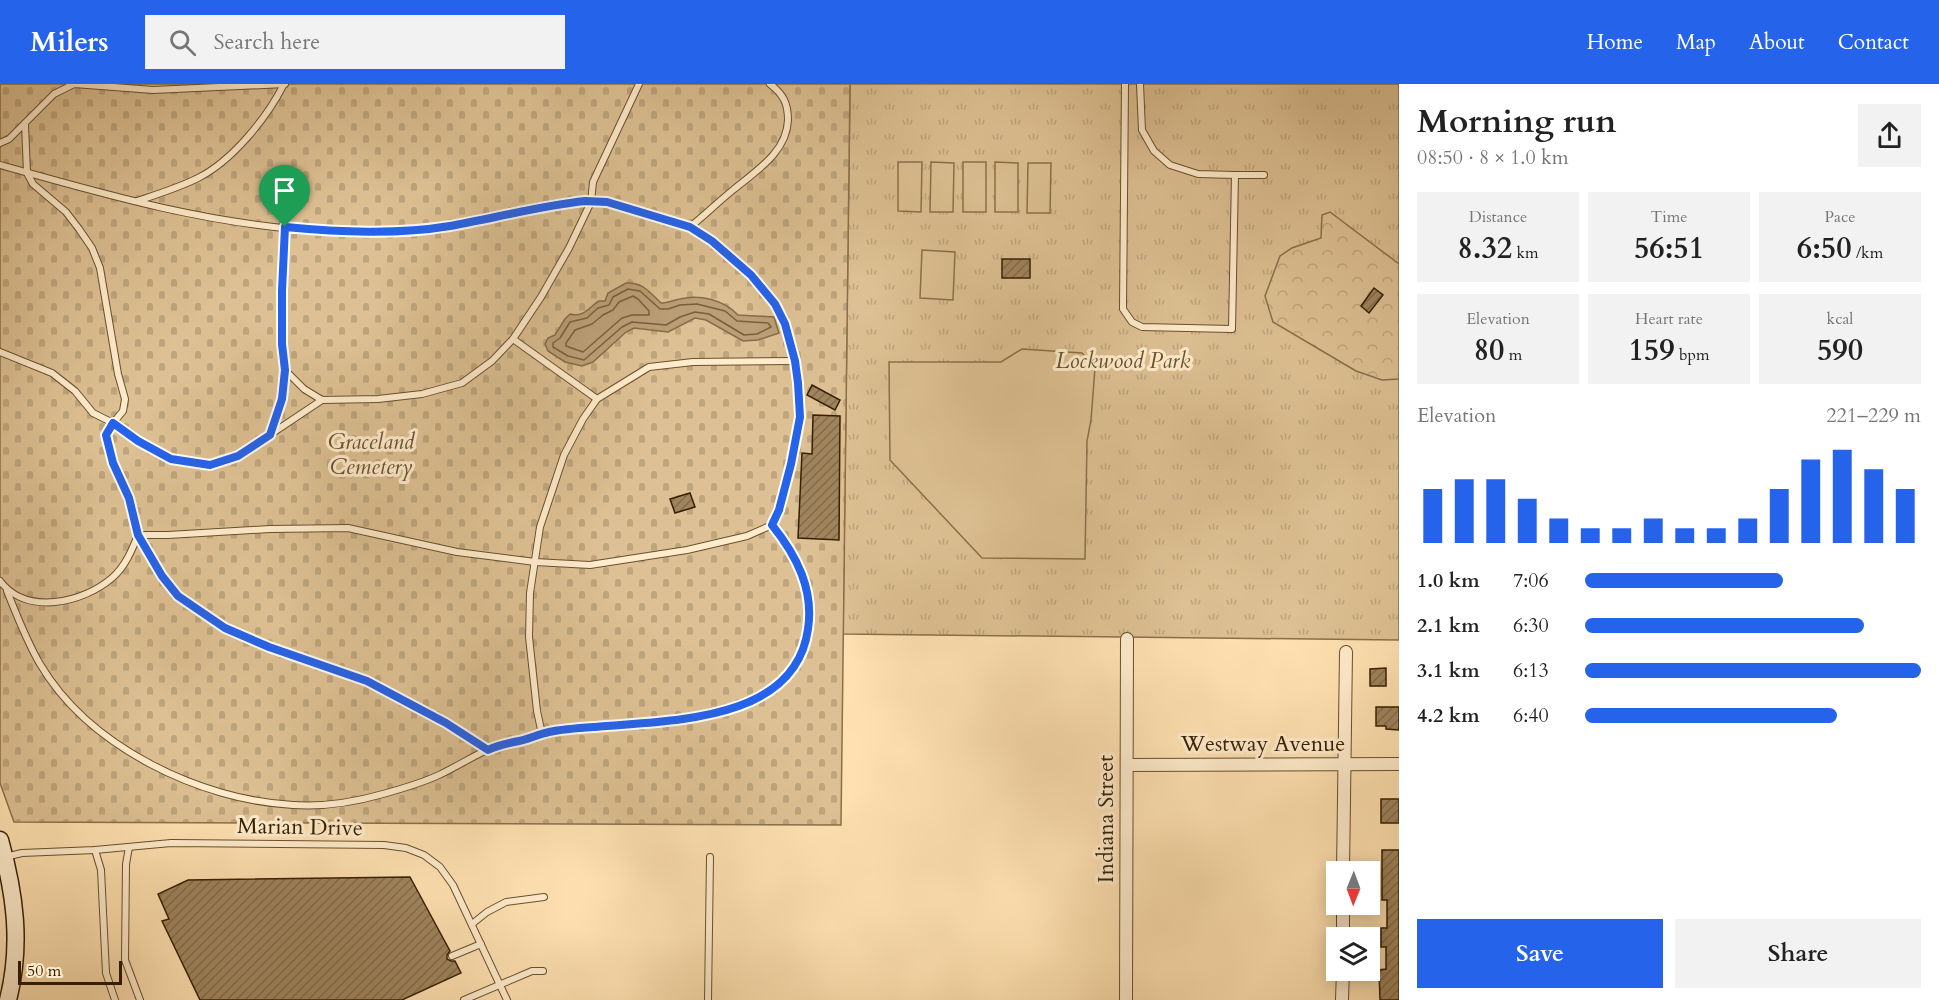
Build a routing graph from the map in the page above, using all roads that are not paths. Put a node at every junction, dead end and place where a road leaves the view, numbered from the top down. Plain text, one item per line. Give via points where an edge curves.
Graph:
1 (284, 84) edge
2 (639, 84) edge
3 (770, 84) edge
4 (1125, 84) edge
5 (1140, 84) edge
6 (26, 124) junction
7 (0, 143) edge
8 (0, 165) edge
9 (27, 172) junction
10 (1235, 175) junction
11 (1264, 175) dead end
12 (136, 201) junction
13 (591, 202) junction
14 (285, 227) junction
15 (690, 227) junction
16 (513, 339) junction
17 (0, 352) edge
18 (795, 361) junction
19 (285, 370) junction
20 (597, 399) junction
21 (322, 400) junction
22 (113, 423) junction
23 (270, 435) junction
24 (772, 525) junction
25 (138, 535) junction
26 (535, 562) junction
27 (0, 581) edge
28 (7, 591) junction
29 (1127, 639) dead end
30 (1346, 652) dead end
31 (542, 734) junction
32 (488, 750) junction
33 (1344, 764) junction
34 (1399, 764) edge
35 (1126, 765) junction
36 (0, 840) edge
37 (129, 847) junction
38 (95, 850) junction
39 (5, 857) junction
40 (710, 857) dead end
41 (1343, 861) edge
42 (544, 897) dead end
43 (472, 924) junction
44 (481, 944) junction
45 (452, 956) dead end
46 (543, 971) dead end
47 (1343, 981) edge
48 (499, 983) junction
49 (138, 999) edge
50 (8, 1000) edge
51 (115, 1000) edge
52 (464, 1000) edge
53 (507, 1000) edge
54 (708, 1000) edge
55 (1126, 1000) edge
56 (1342, 1000) edge

1 - 6 lane via 153,90 74,84 54,94
1 - 12 lane via 273,106 250,134 219,163 200,177
2 - 13 lane via 593,182
3 - 15 lane via 782,94 788,109 787,130 780,148
4 - 10 lane via 1123,309 1132,322 1155,328 1232,329
5 - 10 lane via 1142,130 1154,151 1170,165 1198,174
6 - 7 lane
6 - 9 lane
8 - 9 lane
9 - 12 lane
9 - 22 lane via 33,184 66,212 79,229 100,268 125,399 123,411
10 - 11 lane
12 - 14 lane via 186,213
13 - 14 lane via 410,230 325,231
13 - 15 lane via 607,202
13 - 16 lane via 552,277
14 - 19 lane
15 - 18 lane via 751,275 775,304
16 - 20 lane
16 - 21 lane via 462,383 400,397
17 - 22 lane via 52,373 75,390 93,413
18 - 20 lane via 678,362 649,367
18 - 24 lane via 800,417 791,464
19 - 21 lane
19 - 23 lane via 282,399
20 - 26 lane via 564,455 540,527
21 - 23 lane
22 - 23 lane via 171,459 210,465 238,456
22 - 25 lane via 106,435
24 - 26 lane via 747,536 651,557 590,565
24 - 31 lane via 798,563 810,615 806,643 783,680 744,705 721,712
25 - 26 lane via 348,528 457,552
25 - 28 lane via 113,578 90,592 63,602 32,602
25 - 32 lane via 178,596 225,628 367,681
26 - 31 lane via 529,637
27 - 28 lane
28 - 32 lane via 41,665 72,706 135,754 218,793 294,805 345,802 435,777
29 - 35 street, Indiana Street
30 - 33 street
31 - 32 lane
33 - 34 street, Westway Avenue
33 - 35 street, Westway Avenue
33 - 41 street
35 - 55 street, Indiana Street
36 - 39 street
37 - 38 lane, Marian Drive
37 - 43 lane, Marian Drive via 171,843 406,848 440,867
37 - 49 lane via 125,960
38 - 39 lane, Marian Drive
38 - 51 lane via 101,870 105,973
39 - 50 street via 15,912 16,945
40 - 54 lane
42 - 43 lane via 506,902
43 - 44 lane, Marian Drive
44 - 45 lane
44 - 48 lane, Marian Drive
46 - 48 lane via 532,970
47 - 56 street
48 - 52 lane
48 - 53 lane, Marian Drive

